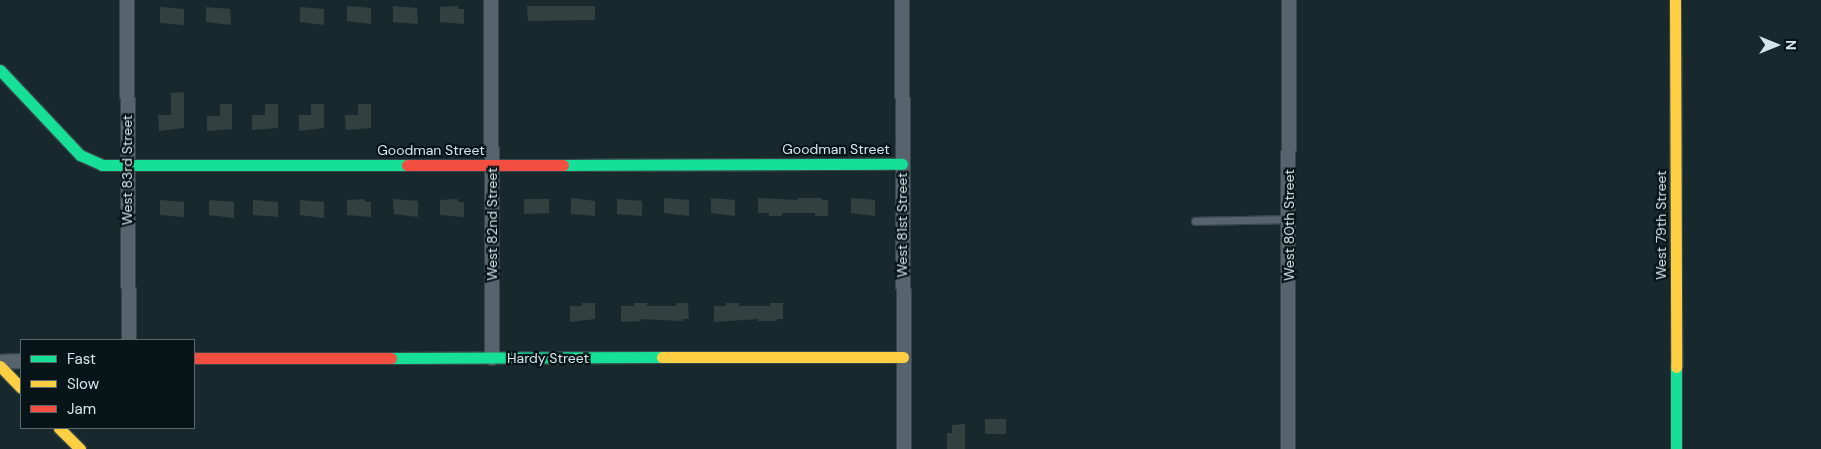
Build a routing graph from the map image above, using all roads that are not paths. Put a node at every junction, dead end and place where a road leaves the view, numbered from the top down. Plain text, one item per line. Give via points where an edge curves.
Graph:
1 (127, 0) edge
2 (491, 0) edge
3 (902, 0) edge
4 (1289, 0) edge
5 (1675, 0) edge
6 (0, 70) edge
7 (902, 164) junction
8 (492, 165) junction
9 (126, 166) junction
10 (1289, 219) junction
11 (1195, 221) dead end
12 (129, 339) edge
13 (903, 357) junction
14 (195, 358) edge
15 (492, 358) junction
16 (20, 361) edge
17 (0, 362) edge
18 (0, 366) edge
19 (20, 387) edge
20 (60, 429) edge
21 (80, 449) edge
22 (904, 449) edge
23 (1288, 449) edge
24 (1676, 449) edge

1 - 9 street, West 83rd Street
2 - 8 street, West 82nd Street
3 - 7 street, West 81st Street
4 - 10 street, West 80th Street
5 - 24 street, West 79th Street
6 - 9 street, Goodman Street via 80,155 102,164
7 - 8 street, Goodman Street
7 - 13 street, West 81st Street
8 - 9 street, Goodman Street
8 - 15 street, West 82nd Street
9 - 12 street, West 83rd Street
10 - 11 lane
10 - 23 street, West 80th Street
13 - 15 street, Hardy Street
13 - 22 street, West 81st Street
14 - 15 street, Hardy Street
16 - 17 street
18 - 19 street
20 - 21 street

